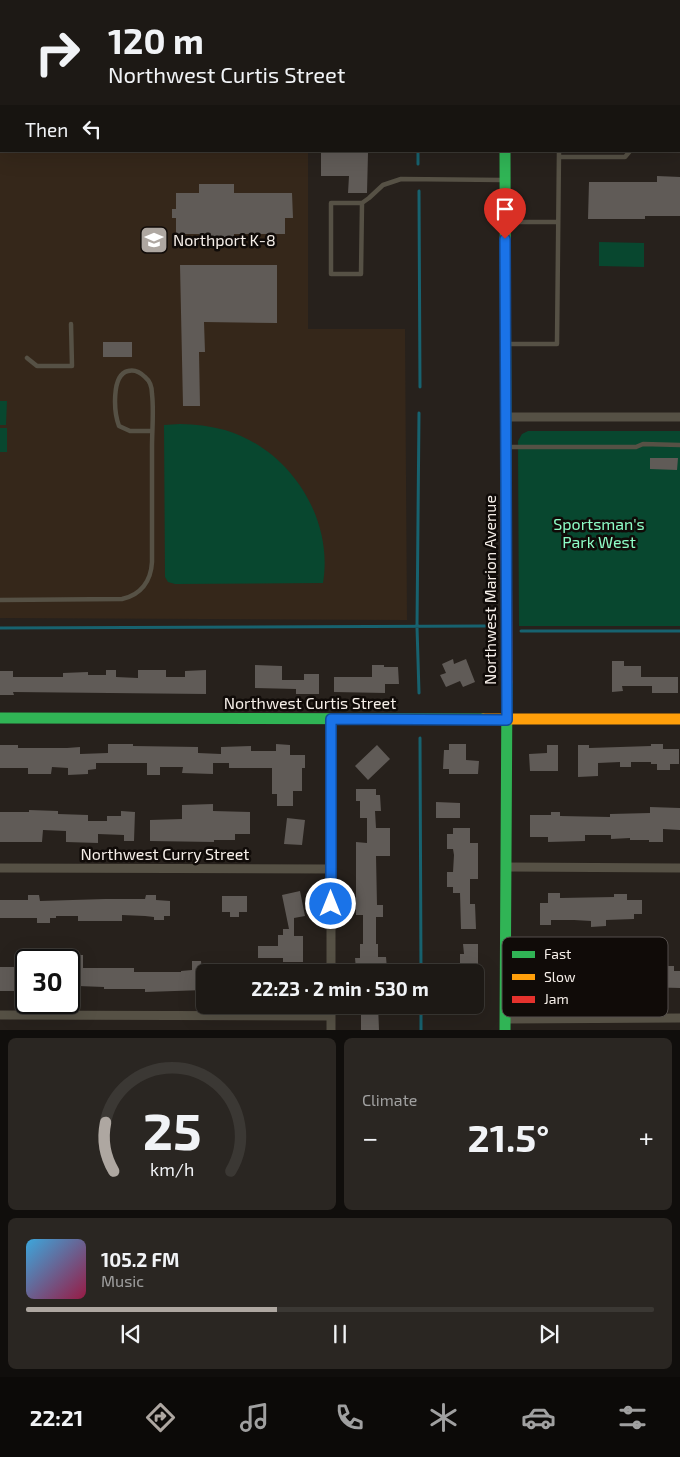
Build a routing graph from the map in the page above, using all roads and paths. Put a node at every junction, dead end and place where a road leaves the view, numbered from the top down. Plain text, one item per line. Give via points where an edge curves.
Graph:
1 (505, 152) edge
2 (629, 152) edge
3 (559, 154) edge
4 (505, 180) junction
5 (362, 203) junction
6 (505, 222) junction
7 (558, 222) junction
8 (71, 324) dead end
9 (505, 344) junction
10 (27, 358) dead end
11 (505, 417) junction
12 (680, 417) edge
13 (152, 431) junction
14 (680, 444) edge
15 (505, 448) junction
16 (0, 600) edge
17 (0, 718) edge
18 (331, 719) junction
19 (680, 719) edge
20 (507, 720) junction
21 (506, 867) junction
22 (0, 868) edge
23 (680, 868) edge
24 (331, 869) junction
25 (506, 937) edge
26 (331, 964) edge
27 (0, 1015) edge
28 (331, 1016) joint
29 (680, 1018) edge
30 (505, 1024) edge
31 (331, 1030) edge

1 - 4 street, Northwest Marion Avenue
2 - 3 lane via 625,157
3 - 7 lane
4 - 5 lane via 402,179 383,185
4 - 6 street, Northwest Marion Avenue
5 - 5 lane via 331,204 331,274 361,274
6 - 7 lane
6 - 9 street, Northwest Marion Avenue
7 - 9 lane via 557,344
8 - 10 lane via 72,366 37,366
9 - 11 street, Northwest Marion Avenue
11 - 12 street
11 - 15 street, Northwest Marion Avenue
13 - 13 lane via 150,383 136,370 123,372 116,387 119,426 130,431
13 - 16 lane via 152,570 140,592 122,600
14 - 15 lane
15 - 20 street, Northwest Marion Avenue
17 - 18 street, Northwest Curtis Street
18 - 20 street, Northwest Curtis Street
18 - 24 street
19 - 20 street, Northwest Curtis Street
20 - 21 street, Northwest Marion Avenue
21 - 23 street
21 - 25 street, Northwest Marion Avenue
22 - 24 street, Northwest Curry Street
24 - 26 street
27 - 28 street
28 - 31 street
29 - 30 street

